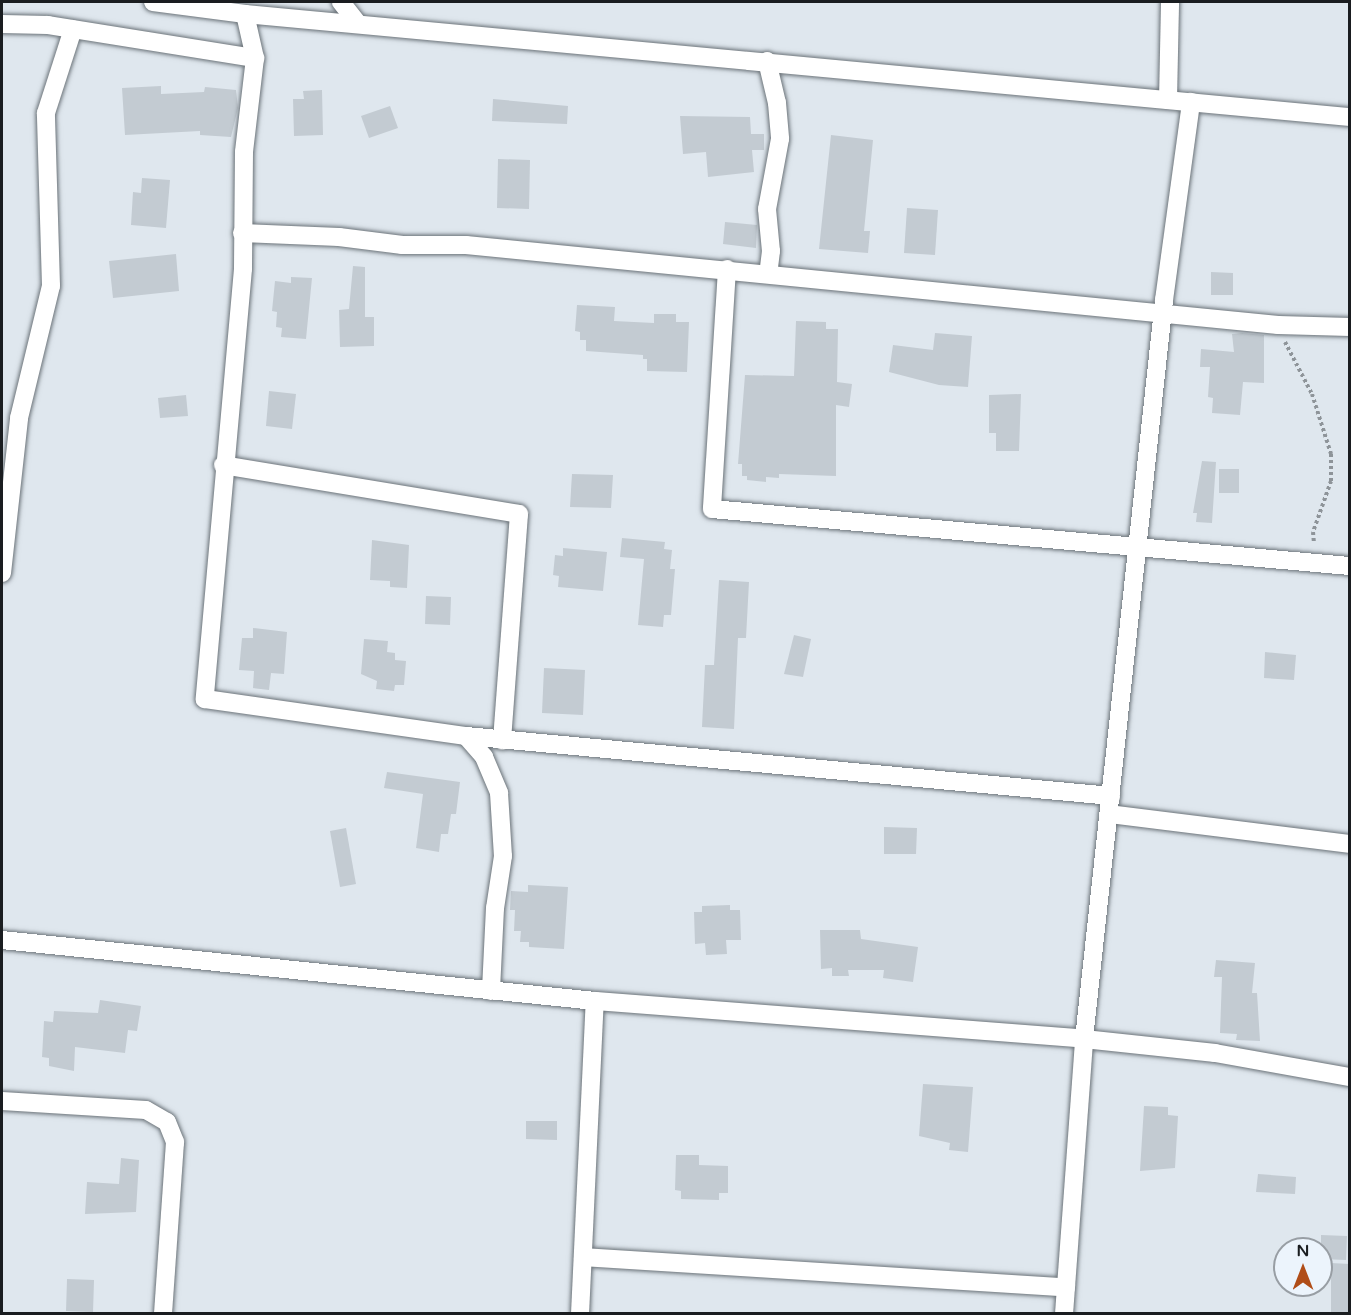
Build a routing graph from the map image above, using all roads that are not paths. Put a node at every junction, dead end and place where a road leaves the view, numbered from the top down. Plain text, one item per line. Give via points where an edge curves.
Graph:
1 (153, 2) edge
2 (341, 2) edge
3 (1170, 2) edge
4 (245, 14) junction
5 (2, 24) edge
6 (358, 24) junction
7 (73, 29) junction
8 (255, 58) junction
9 (767, 61) junction
10 (1168, 100) junction
11 (1191, 102) junction
12 (1350, 117) edge
13 (242, 233) junction
14 (727, 269) junction
15 (768, 274) junction
16 (1163, 314) junction
17 (1350, 327) edge
18 (223, 465) junction
19 (1138, 547) junction
20 (1350, 566) edge
21 (2, 573) edge
22 (466, 736) junction
23 (502, 740) junction
24 (1110, 805) junction
25 (1350, 844) edge
26 (2, 940) edge
27 (491, 991) junction
28 (595, 1001) junction
29 (1084, 1039) junction
30 (1350, 1077) edge
31 (2, 1101) edge
32 (583, 1257) junction
33 (1066, 1287) junction
34 (163, 1314) edge
35 (580, 1314) edge
36 (1064, 1314) edge

1 - 4 street
2 - 6 street
3 - 10 street
4 - 6 street
4 - 8 street
5 - 7 street
6 - 9 street
7 - 8 street
7 - 21 street via 46,113 51,286 19,418
8 - 13 street via 244,152
9 - 10 street
9 - 15 street via 780,139 767,209 771,251
10 - 11 street
11 - 12 street
11 - 16 street
13 - 14 street via 339,237 402,245 466,245
13 - 18 street via 242,280
14 - 15 street
14 - 19 street via 712,509
15 - 16 street
16 - 17 street
16 - 19 street
18 - 22 street via 205,699
18 - 23 street via 519,514
19 - 20 street
19 - 24 street
22 - 23 street
22 - 27 street via 484,758 499,793 503,856 495,908
23 - 24 street
24 - 25 street
24 - 29 street
26 - 27 street
27 - 28 street
28 - 29 street
28 - 32 street
29 - 30 street via 1215,1053
29 - 33 street
31 - 34 street via 146,1110 166,1122 175,1142
32 - 33 street
32 - 35 street
33 - 36 street

